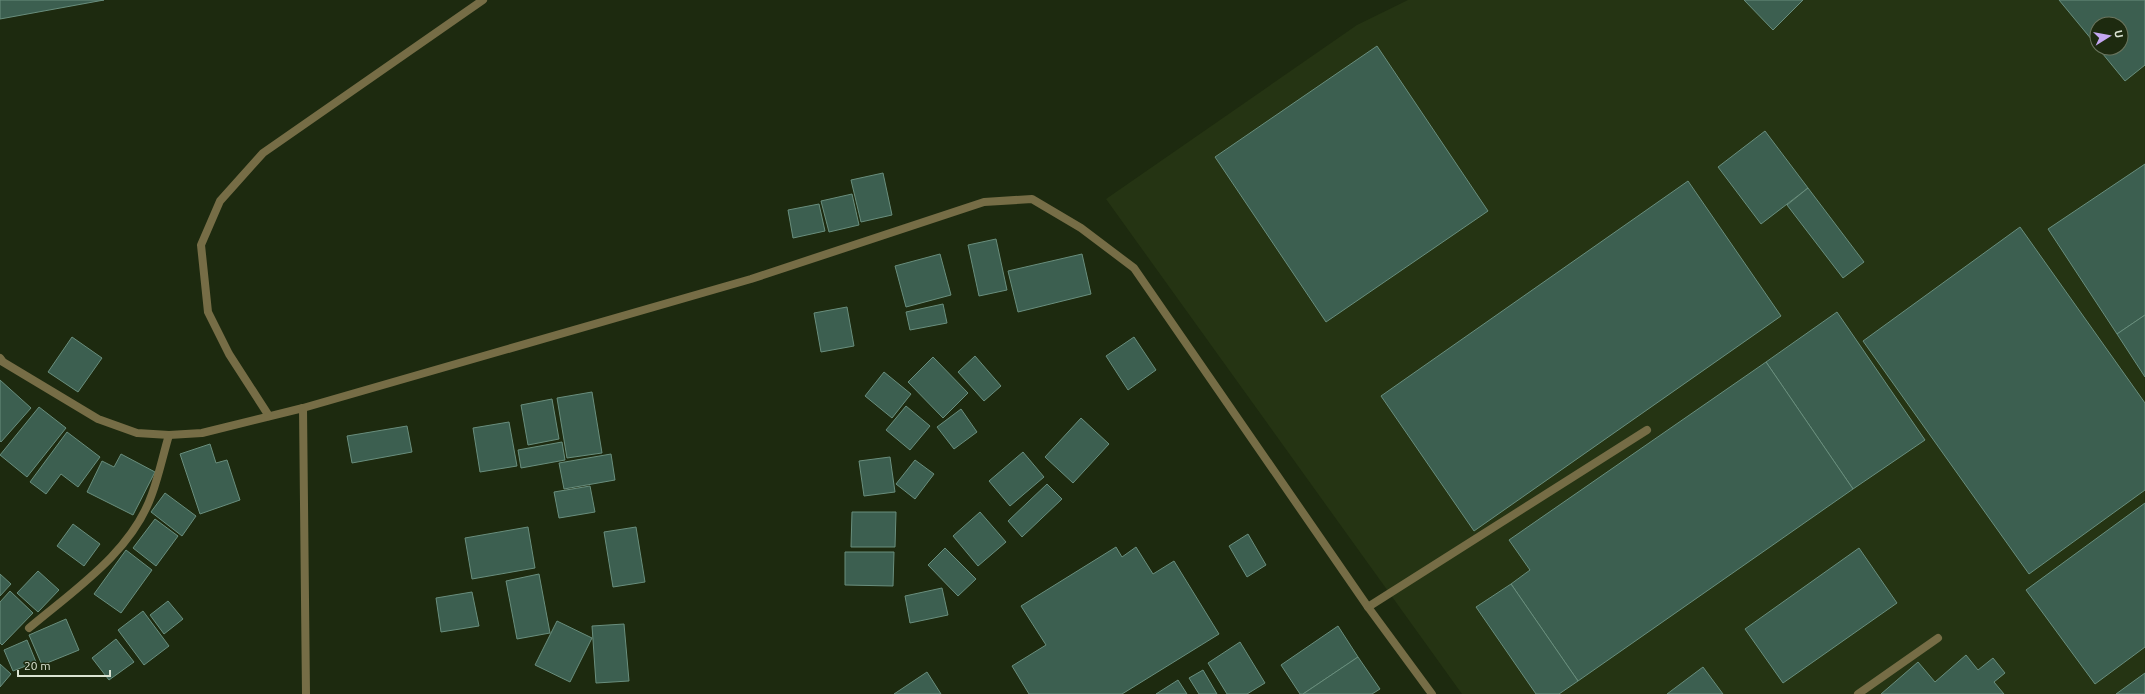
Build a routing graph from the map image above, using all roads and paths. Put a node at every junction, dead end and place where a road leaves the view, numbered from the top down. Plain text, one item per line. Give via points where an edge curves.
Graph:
1 (483, 0) edge
2 (0, 358) edge
3 (302, 408) junction
4 (269, 416) junction
5 (1647, 430) dead end
6 (169, 435) junction
7 (1368, 607) junction
8 (29, 628) dead end
9 (1938, 638) dead end
10 (306, 692) edge
11 (1432, 694) edge
12 (1858, 694) edge

1 - 4 street via 263,153 220,201 201,245 208,312 229,354
2 - 6 street via 98,419 137,434
3 - 4 street
3 - 7 street via 751,279 984,202 1032,200 1081,228 1134,268
3 - 10 street
4 - 6 street via 202,433
5 - 7 street
6 - 8 street via 152,495 138,523 121,547
7 - 11 street
9 - 12 street

